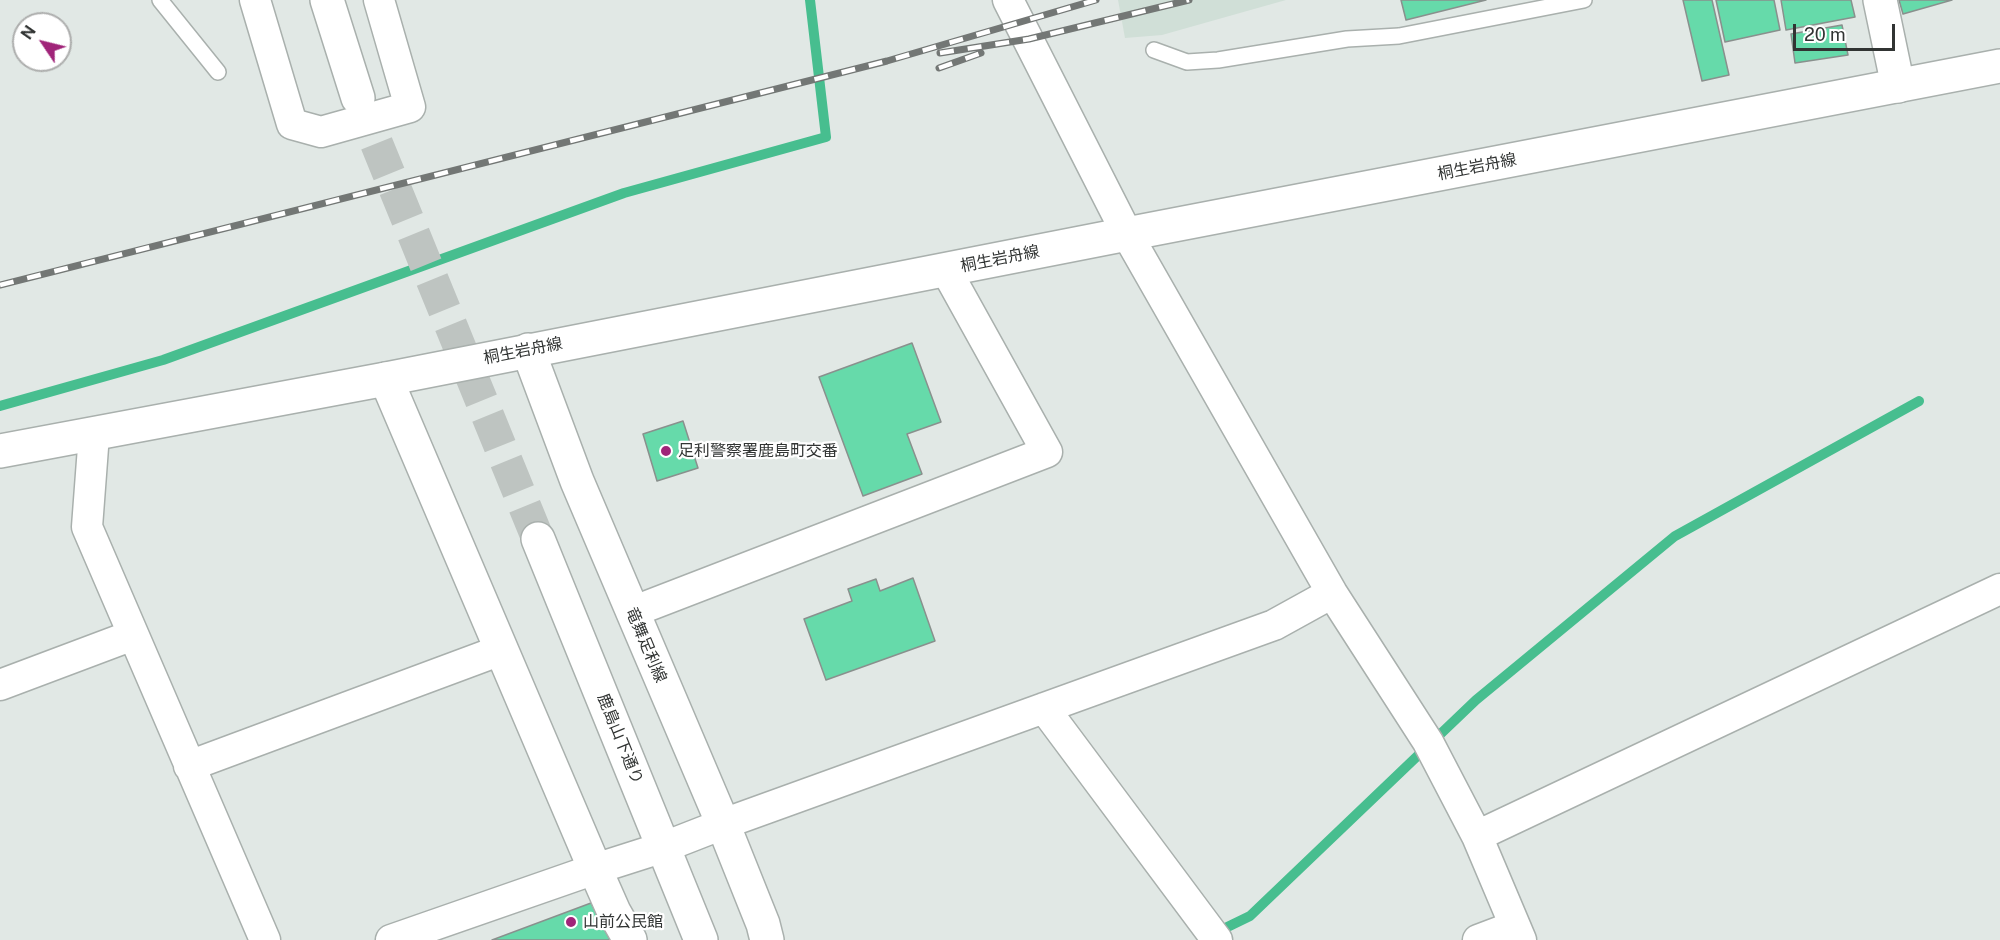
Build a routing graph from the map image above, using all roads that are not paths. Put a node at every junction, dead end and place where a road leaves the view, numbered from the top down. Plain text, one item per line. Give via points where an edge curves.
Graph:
1 (160, 0) edge
2 (255, 0) edge
3 (327, 0) edge
4 (378, 0) edge
5 (1008, 0) edge
6 (1584, 0) edge
7 (1880, 0) edge
8 (1154, 50) dead end
9 (2000, 66) edge
10 (218, 72) dead end
11 (1898, 86) junction
12 (358, 98) tunnel mouth
13 (1127, 234) junction
14 (946, 270) junction
15 (528, 350) junction
16 (386, 379) junction
17 (94, 434) junction
18 (0, 451) edge
19 (538, 539) tunnel mouth
20 (2000, 589) edge
21 (1332, 593) junction
22 (632, 612) junction
23 (133, 635) junction
24 (501, 650) junction
25 (0, 685) edge
26 (1044, 708) junction
27 (189, 766) junction
28 (723, 824) junction
29 (1477, 836) junction
30 (664, 847) junction
31 (595, 869) junction
32 (1518, 933) edge
33 (265, 940) edge
34 (391, 940) edge
35 (630, 940) edge
36 (701, 940) edge
37 (767, 940) edge
38 (1217, 940) edge
39 (1478, 940) edge

1 - 10 lane
2 - 4 street via 292,124 321,132 410,106
3 - 12 main road
5 - 13 street
6 - 8 lane via 1399,36 1347,39 1218,60 1187,62
7 - 11 main road
9 - 11 main road, 桐生岩舟線
11 - 13 main road, 桐生岩舟線
13 - 14 main road, 桐生岩舟線
13 - 21 street
14 - 15 main road, 桐生岩舟線
14 - 22 street via 1047,452
15 - 16 main road, 桐生岩舟線
15 - 22 main road, 竜舞足利線
16 - 17 main road, 桐生岩舟線
16 - 24 main road
17 - 18 main road, 桐生岩舟線
17 - 23 street via 87,527
19 - 30 main road, 鹿島山下通り
20 - 29 street
21 - 26 street via 1274,625
21 - 29 street via 1428,742
22 - 28 main road, 竜舞足利線
23 - 25 street
23 - 27 street
24 - 27 street
24 - 31 main road
26 - 28 street
26 - 38 street
27 - 33 street
28 - 30 street
28 - 37 main road, 竜舞足利線
29 - 32 street
30 - 31 street
30 - 36 main road, 鹿島山下通り
31 - 34 street
31 - 35 main road
32 - 39 street

